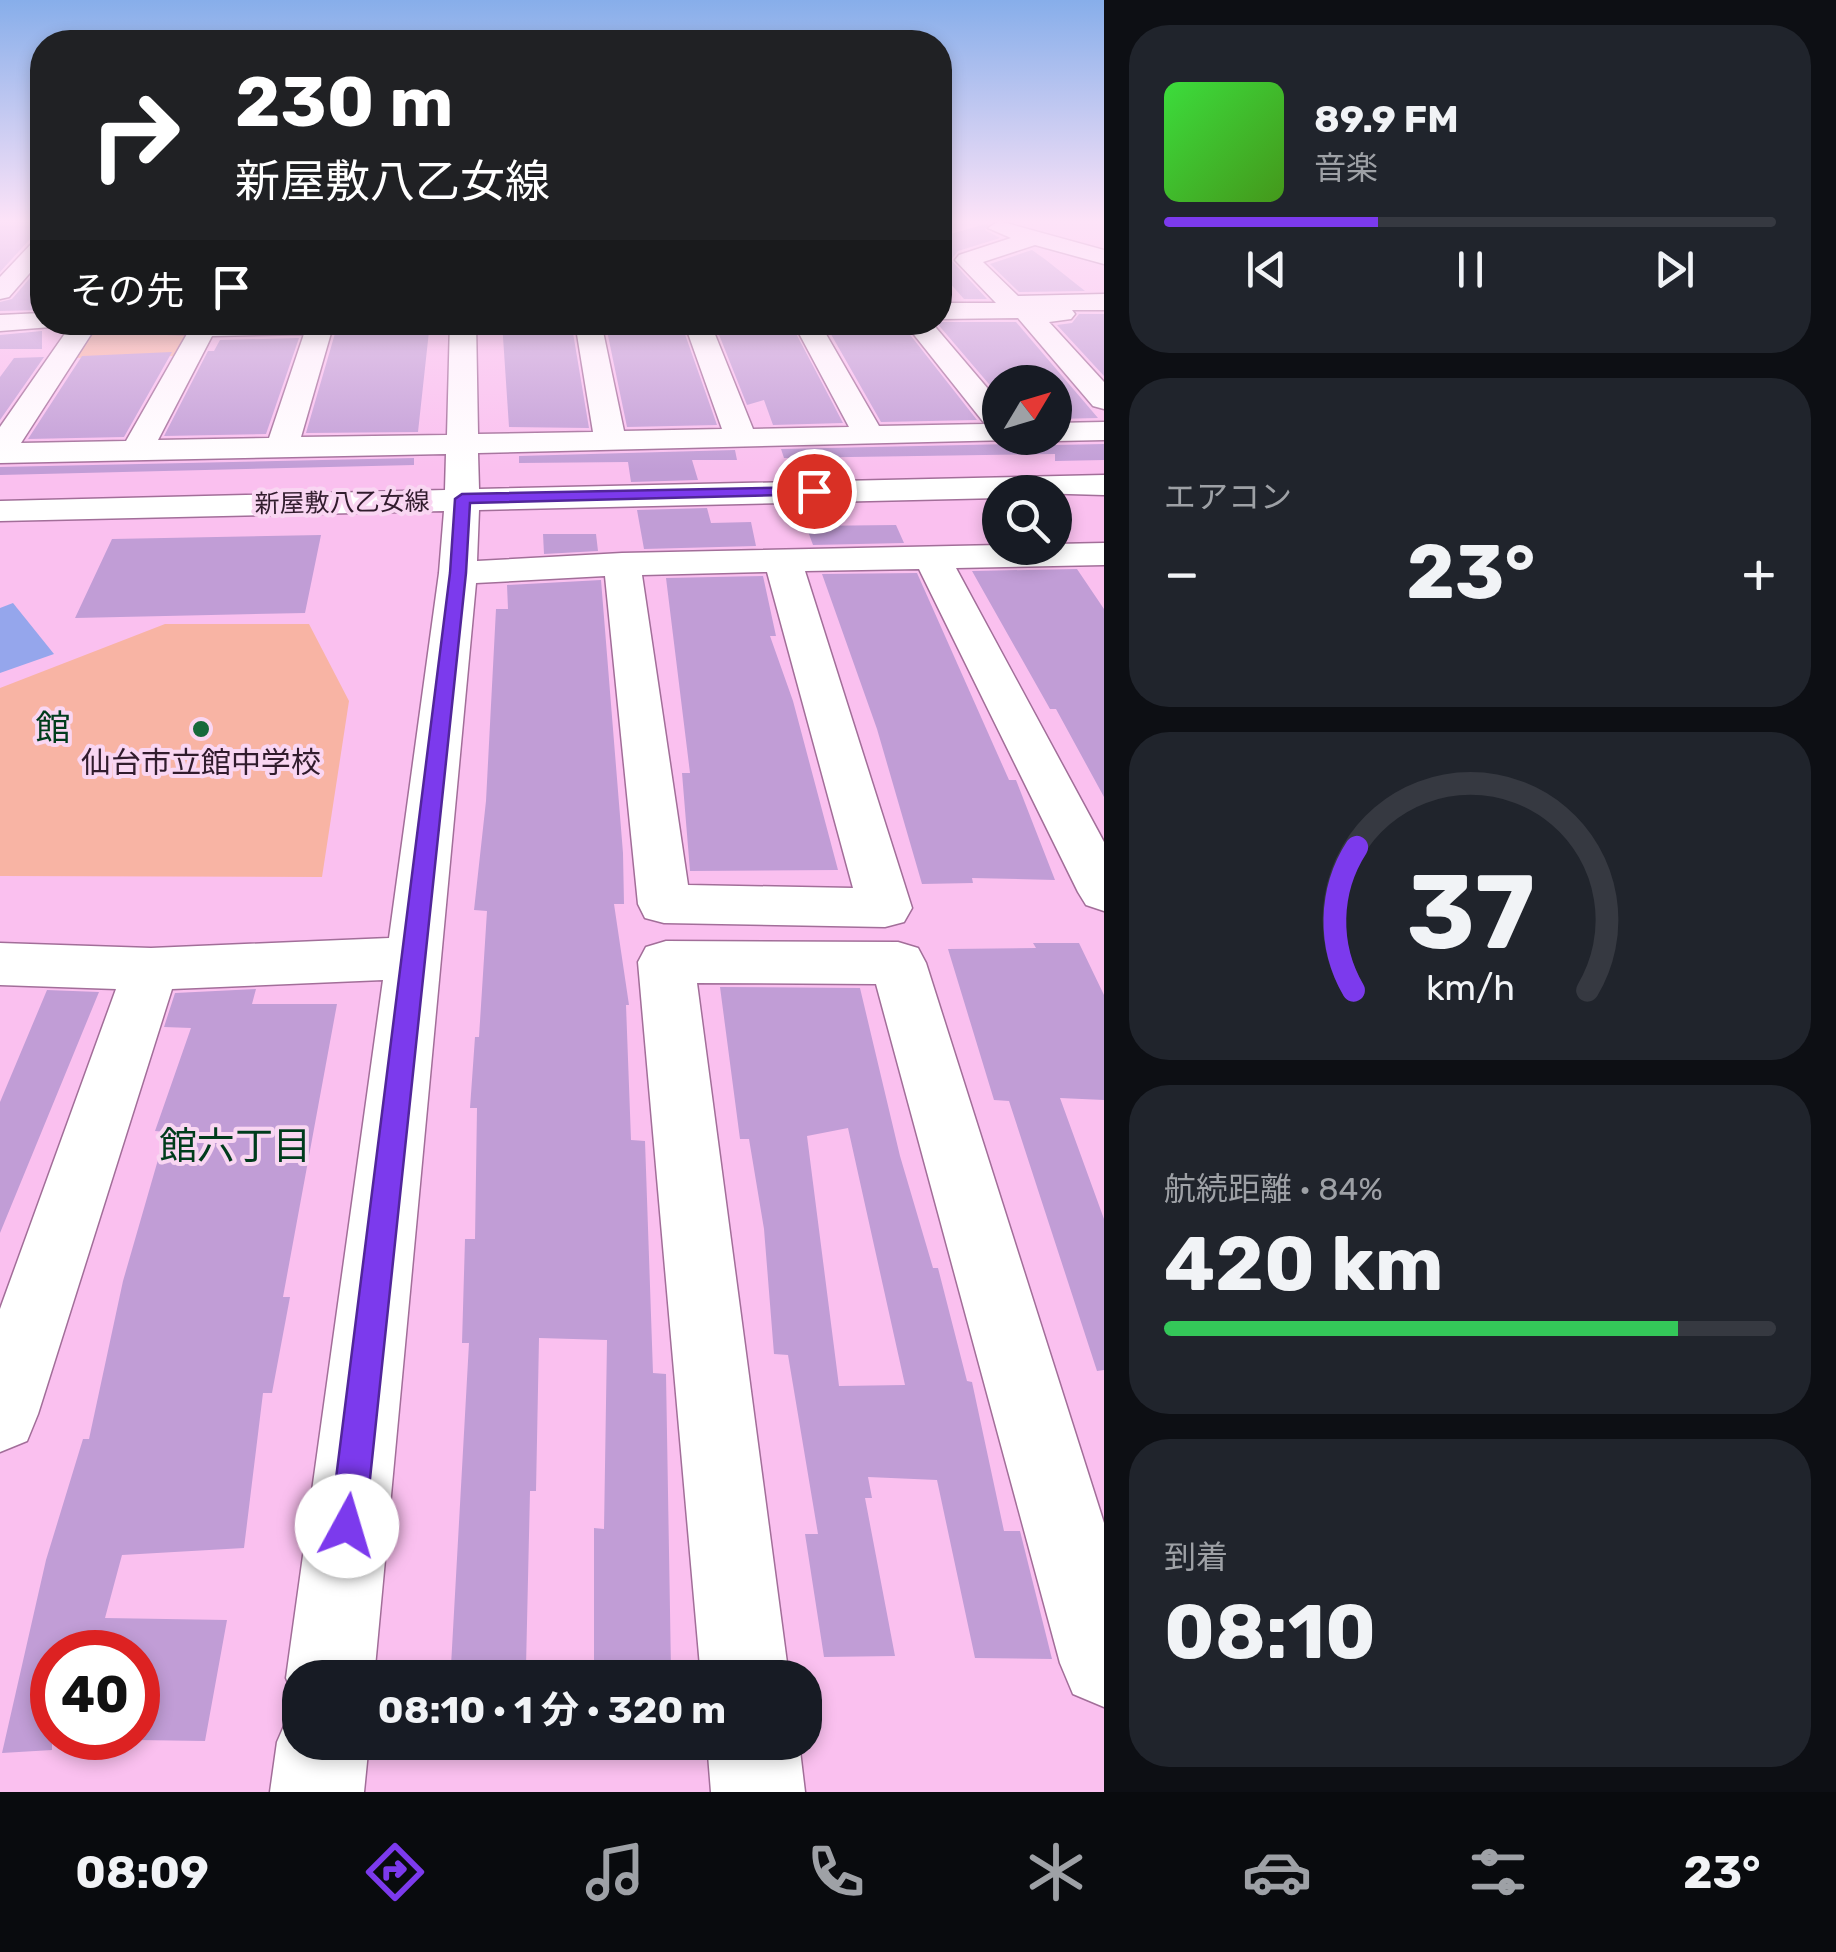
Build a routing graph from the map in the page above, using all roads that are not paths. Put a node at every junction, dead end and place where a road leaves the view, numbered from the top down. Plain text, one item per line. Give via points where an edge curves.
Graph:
1 (1011, 304) edge
2 (1103, 309) edge
3 (952, 312) edge
4 (30, 317) edge
5 (0, 318) edge
6 (77, 335) edge
7 (200, 335) edge
8 (317, 335) edge
9 (463, 335) edge
10 (590, 335) edge
11 (703, 335) edge
12 (813, 335) edge
13 (928, 335) edge
14 (982, 400) edge
15 (1104, 400) edge
16 (1104, 431) edge
17 (1072, 432) edge
18 (982, 433) edge
19 (869, 435) junction
20 (740, 438) junction
21 (610, 442) junction
22 (282, 446) junction
23 (136, 451) junction
24 (0, 452) edge
25 (461, 472) junction
26 (982, 484) edge
27 (1104, 485) edge
28 (1072, 486) edge
29 (0, 510) edge
30 (932, 558) junction
31 (783, 562) junction
32 (1098, 562) edge
33 (622, 564) junction
34 (458, 573) junction
35 (1104, 892) edge
36 (410, 958) junction
37 (0, 964) edge
38 (151, 969) junction
39 (0, 1414) edge
40 (332, 1660) edge
41 (743, 1660) edge
42 (1104, 1663) edge
43 (321, 1760) edge
44 (754, 1760) edge
45 (318, 1792) edge
46 (758, 1792) edge

1 - 2 street
2 - 3 street
2 - 15 street via 1028,314
4 - 5 street
6 - 24 street
7 - 23 street
8 - 22 street
9 - 25 street
10 - 21 street
11 - 20 street
12 - 19 street
13 - 14 street
16 - 17 street
18 - 19 street
19 - 20 street
20 - 21 street
21 - 25 street
22 - 23 street
22 - 25 street
23 - 24 street
25 - 26 street, 新屋敷八乙女線
25 - 29 street, 新屋敷八乙女線
25 - 34 street
27 - 28 street, 新屋敷八乙女線
30 - 31 street
30 - 32 street
30 - 35 street
31 - 33 street
31 - 33 street via 885,908 664,904
33 - 34 street
34 - 36 street
36 - 38 street
36 - 40 street
37 - 38 street
38 - 39 street
41 - 42 street via 666,962 898,963
43 - 45 street
44 - 46 street

